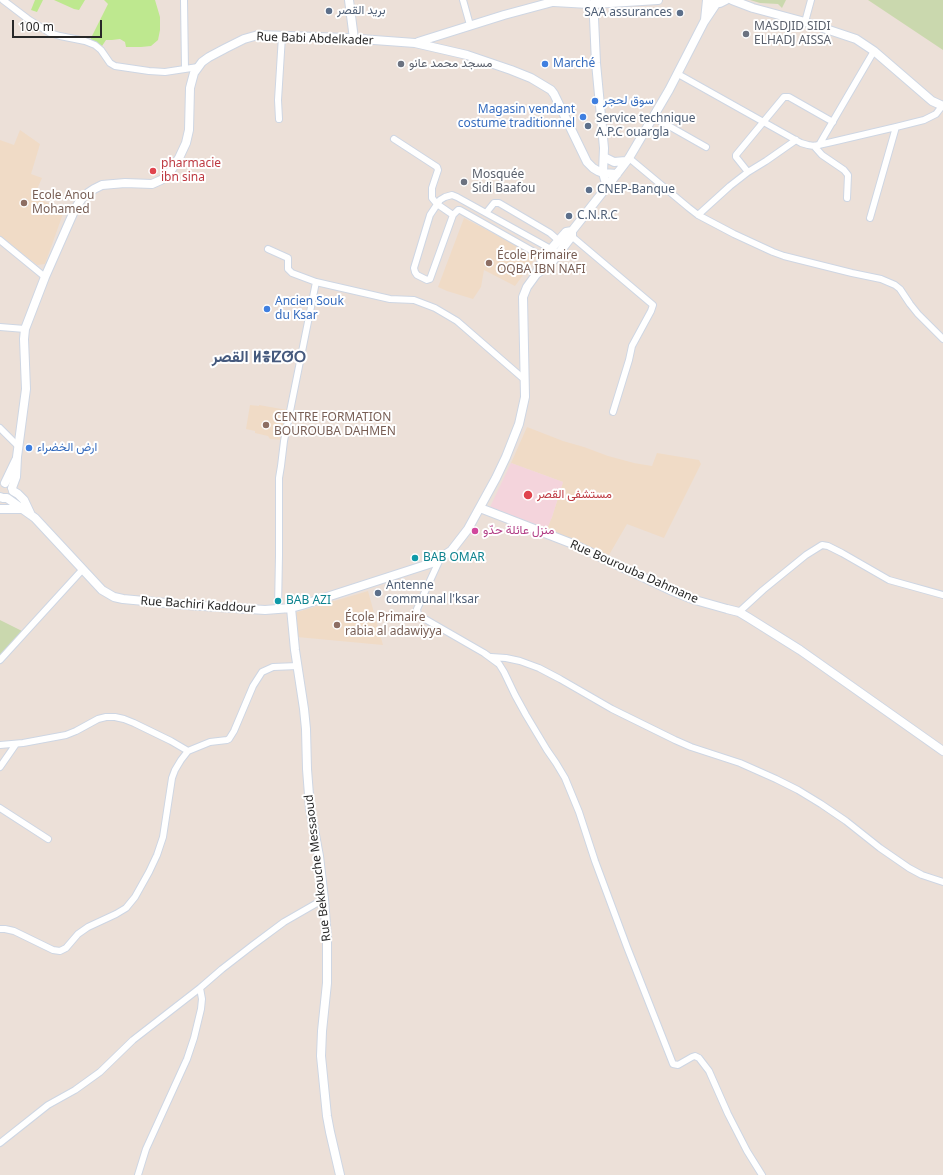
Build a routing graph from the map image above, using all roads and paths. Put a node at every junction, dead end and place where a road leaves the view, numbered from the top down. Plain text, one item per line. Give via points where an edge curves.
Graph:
1 (3, 0) edge
2 (184, 0) edge
3 (349, 0) edge
4 (463, 0) edge
5 (658, 0) edge
6 (707, 0) edge
7 (726, 0) edge
8 (732, 0) edge
9 (811, 0) edge
10 (556, 1) edge
11 (592, 2) edge
12 (716, 4) junction
13 (704, 22) junction
14 (805, 22) junction
15 (470, 25) junction
16 (282, 36) junction
17 (354, 39) junction
18 (415, 43) junction
19 (874, 51) junction
20 (198, 67) junction
21 (185, 69) junction
22 (678, 74) junction
23 (943, 106) edge
24 (653, 117) junction
25 (279, 119) dead end
26 (764, 122) junction
27 (833, 122) junction
28 (896, 127) junction
29 (394, 139) dead end
30 (796, 140) junction
31 (816, 145) junction
32 (706, 147) dead end
33 (604, 157) junction
34 (627, 159) junction
35 (748, 172) junction
36 (603, 173) junction
37 (617, 174) junction
38 (606, 187) junction
39 (847, 198) dead end
40 (464, 201) junction
41 (437, 204) junction
42 (460, 210) junction
43 (486, 213) junction
44 (453, 215) junction
45 (698, 215) junction
46 (870, 218) dead end
47 (570, 233) junction
48 (0, 240) edge
49 (558, 240) junction
50 (268, 249) dead end
51 (555, 251) junction
52 (548, 259) junction
53 (44, 277) junction
54 (316, 282) junction
55 (0, 327) edge
56 (25, 329) junction
57 (943, 339) edge
58 (525, 380) junction
59 (613, 412) dead end
60 (0, 428) edge
61 (18, 446) junction
62 (17, 457) junction
63 (2, 483) edge
64 (12, 489) junction
65 (3, 499) edge
66 (480, 508) junction
67 (0, 509) edge
68 (21, 509) junction
69 (32, 516) junction
70 (440, 559) junction
71 (83, 569) junction
72 (943, 595) edge
73 (291, 608) junction
74 (278, 609) junction
75 (739, 612) junction
76 (491, 657) junction
77 (0, 660) edge
78 (298, 666) junction
79 (16, 744) junction
80 (0, 745) edge
81 (943, 750) edge
82 (188, 751) junction
83 (0, 767) edge
84 (0, 808) edge
85 (48, 839) dead end
86 (943, 882) edge
87 (324, 899) junction
88 (0, 929) edge
89 (200, 988) junction
90 (0, 1142) edge
91 (138, 1175) edge
92 (340, 1175) edge
93 (762, 1175) edge

1 - 21 street via 50,33 95,45 115,66 165,72
2 - 21 street
3 - 17 street
4 - 15 street
5 - 11 street
6 - 12 street
6 - 13 street, Rue Bachiri Kaddour
7 - 12 street
8 - 14 street
9 - 14 street
10 - 11 street
10 - 15 street
11 - 33 street
12 - 13 street, Rue Bachiri Kaddour
13 - 22 street, Rue Bachiri Kaddour
14 - 19 street via 856,39
15 - 18 street
16 - 17 street, Rue Babi Abdelkader
16 - 20 street, Rue Babi Abdelkader via 258,35 244,39
16 - 25 street
17 - 18 street, Rue Babi Abdelkader
18 - 36 street via 467,55 511,70 551,90 587,162
19 - 23 street via 932,101
19 - 27 street
20 - 21 street
20 - 53 street via 190,88 188,135 182,154 173,168 155,183 102,186 84,196 75,209
22 - 24 street, Rue Bachiri Kaddour
22 - 26 street
23 - 28 street via 933,116
24 - 32 street
24 - 34 street, Rue Bachiri Kaddour
26 - 27 street via 786,96
26 - 30 street
26 - 35 street via 736,155
27 - 31 street
28 - 31 street
28 - 46 street
29 - 41 street via 437,166 432,188 432,198
30 - 31 street
30 - 35 street
31 - 39 street via 822,156 848,175
33 - 34 street via 614,162
33 - 36 street
34 - 37 street, Rue Bachiri Kaddour
34 - 45 street
35 - 45 street
36 - 37 street
36 - 38 street
37 - 38 street, Rue Bachiri Kaddour
38 - 47 street, Rue Bachiri Kaddour
40 - 41 street via 452,195 441,199
40 - 42 street
40 - 43 street
41 - 44 street
41 - 44 street via 430,215 414,268 417,275 422,278 427,280 432,277
42 - 44 street
42 - 52 street
43 - 49 street via 494,203 499,203
43 - 51 street
45 - 57 street via 773,252 895,284 918,314
47 - 49 street, Rue Bachiri Kaddour
47 - 51 street, Rue Bachiri Kaddour
47 - 59 street via 653,305 632,346
48 - 53 street
49 - 51 street, Rue Bachiri Kaddour
50 - 54 street via 288,258 288,269 292,273
51 - 52 street, Rue Bachiri Kaddour
52 - 58 street, Rue Bachiri Kaddour via 548,266 535,276 523,297
53 - 56 street
54 - 58 street via 390,299 414,300 435,308 457,320
54 - 74 street via 280,466
55 - 56 street
56 - 61 street via 26,389
58 - 66 street, Rue Bachiri Kaddour via 523,408 517,431
60 - 61 street
61 - 62 street
62 - 63 street
62 - 64 street via 16,477
63 - 64 street via 10,484
64 - 65 street via 11,496
64 - 69 street via 24,500
65 - 68 street
66 - 70 street, Rue Bachiri Kaddour via 460,540
66 - 75 street, Rue Bourouba Dahmane via 573,544 670,590
67 - 68 street
68 - 69 street
69 - 71 street, Rue Bachiri Kaddour
70 - 73 street, Rue Bachiri Kaddour via 420,568
70 - 76 street via 417,613
71 - 74 street, Rue Bachiri Kaddour via 102,590 123,600
71 - 77 street
72 - 75 street via 890,580 842,553 822,545 806,555
73 - 74 street, Rue Bachiri Kaddour
73 - 78 street, Rue Bekkouche Messaoud
75 - 81 street, Rue Bourouba Dahmane via 800,650
76 - 86 street via 520,661 539,668 612,709 675,740 776,779 827,809 909,868
76 - 93 street via 504,672 526,715 565,778 673,1064 678,1065 695,1056 699,1058 709,1071 728,1114
78 - 82 street via 272,667 262,672 229,739 210,742
78 - 87 street, Rue Bekkouche Messaoud via 305,716 310,808
79 - 80 street
79 - 82 street via 66,734 98,720 115,717 150,730
79 - 83 street
82 - 88 street via 172,778 164,837 157,856 135,897 126,908 88,927 60,951 14,931
84 - 85 street
87 - 89 street via 284,922
87 - 92 street, Rue Bekkouche Messaoud via 328,970 321,1056 330,1132
89 - 90 street via 133,1040 100,1072 39,1112
89 - 91 street via 201,1009 188,1059 146,1149

